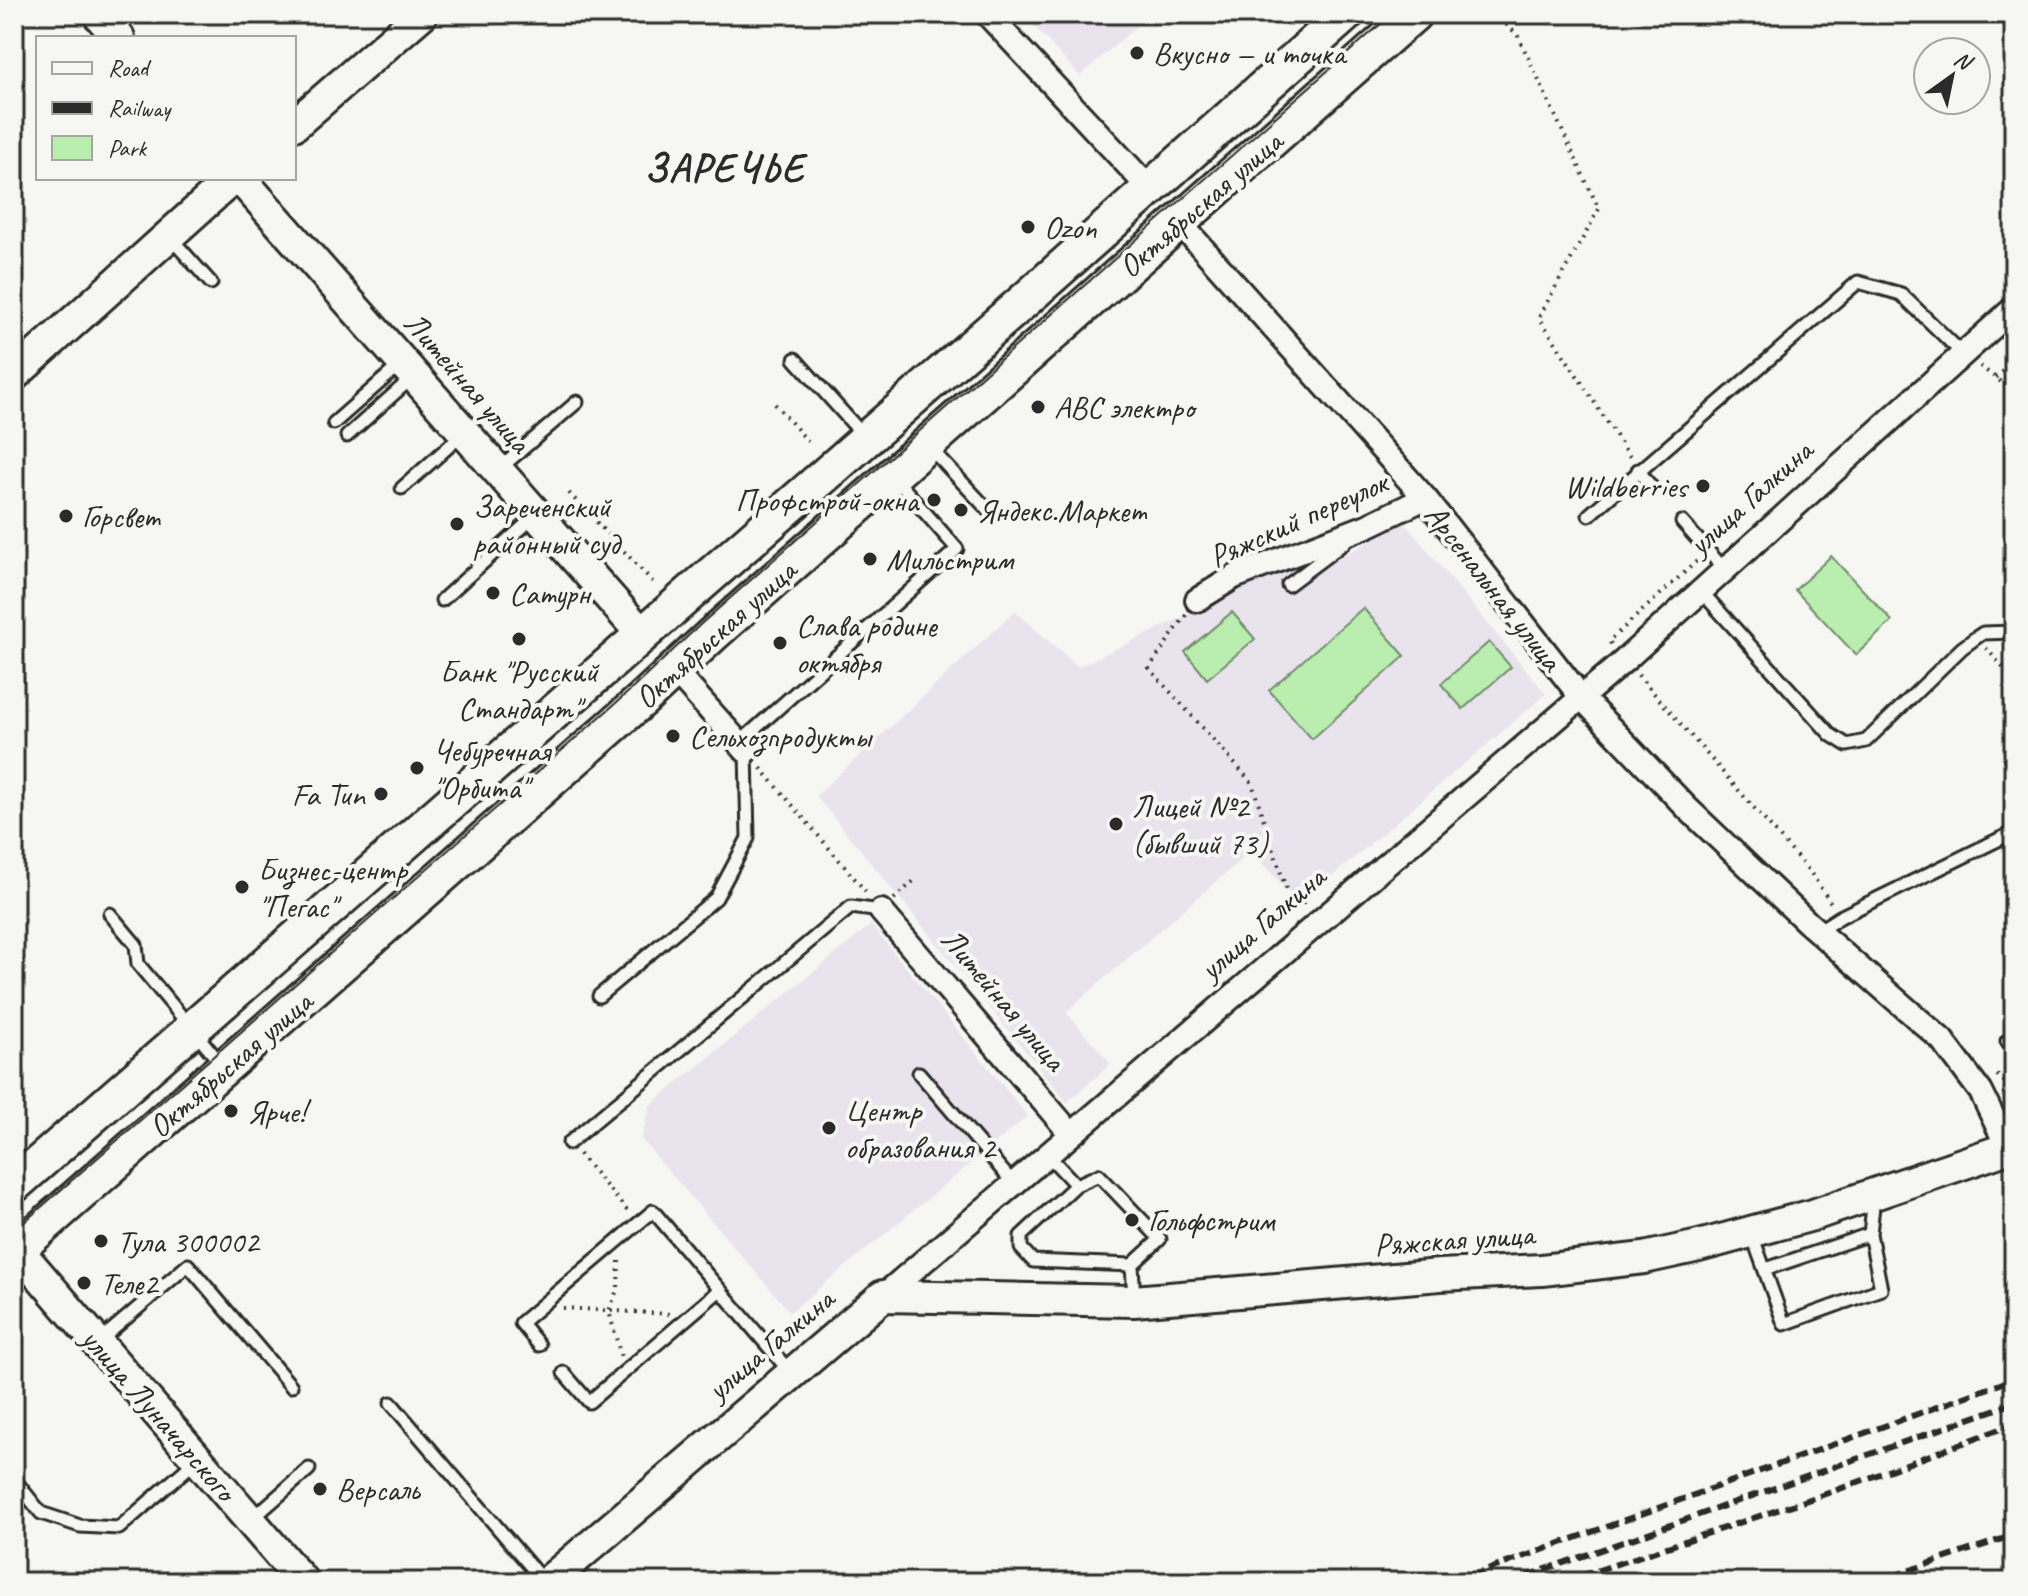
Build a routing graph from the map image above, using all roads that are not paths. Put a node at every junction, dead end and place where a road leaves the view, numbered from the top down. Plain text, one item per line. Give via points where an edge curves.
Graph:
1 (98, 14) edge
2 (422, 14) edge
3 (987, 14) edge
4 (1346, 14) edge
5 (1414, 14) edge
6 (117, 36) edge
7 (296, 123) edge
8 (231, 180) edge
9 (242, 180) edge
10 (1150, 189) junction
11 (1179, 222) junction
12 (169, 236) junction
13 (211, 283) dead end
14 (2014, 308) edge
15 (1963, 354) junction
16 (795, 359) dead end
17 (408, 369) junction
18 (14, 375) edge
19 (577, 402) dead end
20 (334, 423) dead end
21 (464, 433) junction
22 (347, 436) dead end
23 (866, 438) junction
24 (928, 445) junction
25 (497, 470) junction
26 (1638, 470) junction
27 (893, 476) junction
28 (402, 488) dead end
29 (1653, 489) dead end
30 (1425, 498) junction
31 (992, 514) dead end
32 (537, 515) junction
33 (1589, 515) dead end
34 (1682, 522) dead end
35 (1367, 526) junction
36 (1724, 569) junction
37 (1288, 585) dead end
38 (1700, 590) junction
39 (442, 600) dead end
40 (1197, 600) road end
41 (2014, 632) edge
42 (642, 634) junction
43 (674, 670) junction
44 (1581, 697) junction
45 (742, 747) junction
46 (2014, 832) edge
47 (881, 911) joint
48 (110, 914) dead end
49 (1818, 931) junction
50 (599, 996) dead end
51 (191, 1029) junction
52 (225, 1068) junction
53 (919, 1073) dead end
54 (1071, 1134) junction
55 (569, 1143) road end
56 (2011, 1147) edge
57 (1048, 1155) junction
58 (1014, 1184) junction
59 (14, 1185) edge
60 (1076, 1185) junction
61 (1874, 1193) junction
62 (1750, 1231) junction
63 (1870, 1234) junction
64 (15, 1249) edge
65 (1132, 1265) junction
66 (1766, 1269) junction
67 (720, 1290) junction
68 (883, 1296) junction
69 (1134, 1301) junction
70 (97, 1343) junction
71 (539, 1345) dead end
72 (564, 1373) dead end
73 (790, 1373) junction
74 (291, 1386) dead end
75 (391, 1403) dead end
76 (198, 1459) junction
77 (309, 1469) dead end
78 (14, 1479) edge
79 (250, 1520) junction
80 (303, 1582) edge
81 (546, 1582) edge

1 - 6 street
2 - 7 street
3 - 10 street, Арсенальная улица
4 - 10 main road, Октябрьская улица
5 - 11 main road, Октябрьская улица
8 - 12 street
9 - 17 street, Литейная улица
10 - 11 main road, Арсенальная улица
10 - 23 main road, Октябрьская улица
11 - 24 main road, Октябрьская улица
11 - 30 street, Арсенальная улица
12 - 13 lane
12 - 18 street
14 - 15 street, улица Галкина
15 - 26 lane via 1901,294 1858,282
15 - 36 street, улица Галкина
16 - 23 lane
17 - 20 lane
17 - 21 street, Литейная улица
17 - 22 lane
19 - 25 lane
21 - 25 street, Литейная улица
21 - 28 lane
23 - 42 main road, Октябрьская улица
24 - 27 main road, Октябрьская улица
24 - 31 lane
25 - 32 street, Литейная улица
26 - 29 lane
26 - 33 lane
27 - 43 main road, Октябрьская улица
27 - 45 lane via 957,549
30 - 35 street, Ряжский переулок
30 - 44 street, Арсенальная улица
32 - 39 lane
32 - 42 street, Литейная улица
34 - 36 lane
35 - 37 lane
35 - 40 street, Ряжский переулок via 1234,577
36 - 38 street, улица Галкина
38 - 41 lane via 1831,735 1847,745 1866,741 1977,637
38 - 44 street, улица Галкина
42 - 43 main road
42 - 51 main road, Октябрьская улица
43 - 45 street
43 - 52 main road, Октябрьская улица
44 - 49 street, Арсенальная улица via 1687,808
44 - 54 street, улица Галкина
45 - 50 lane via 748,838 716,898
46 - 49 lane
47 - 54 street, Литейная улица
47 - 55 lane via 851,907
48 - 51 lane via 136,945 138,964
49 - 56 street, Арсенальная улица via 1942,1040 1981,1092
51 - 52 lane
51 - 59 main road, Октябрьская улица
52 - 64 main road, Октябрьская улица
53 - 58 lane
54 - 57 street, улица Галкина
56 - 61 street, Ряжская улица
57 - 58 street, улица Галкина
57 - 60 lane
58 - 68 street, улица Галкина
60 - 65 lane via 1099,1175 1160,1239
60 - 65 lane via 1021,1236 1024,1252 1033,1261
61 - 62 street, Ряжская улица
61 - 63 lane
62 - 66 lane
62 - 69 street, Ряжская улица via 1644,1258 1542,1270
63 - 66 lane
63 - 66 lane via 1881,1289 1811,1315 1784,1324
64 - 70 street, улица Луначарского
65 - 69 lane
67 - 71 lane via 653,1211 521,1323
67 - 72 lane via 589,1402
67 - 73 lane
68 - 69 street, Ряжская улица
68 - 73 street, улица Галкина
70 - 74 lane via 188,1265
70 - 76 street, улица Луначарского
73 - 81 street, улица Галкина
75 - 81 lane
76 - 78 lane via 119,1528 80,1526 41,1513
76 - 79 street, улица Луначарского
77 - 79 lane
79 - 80 street, улица Луначарского

